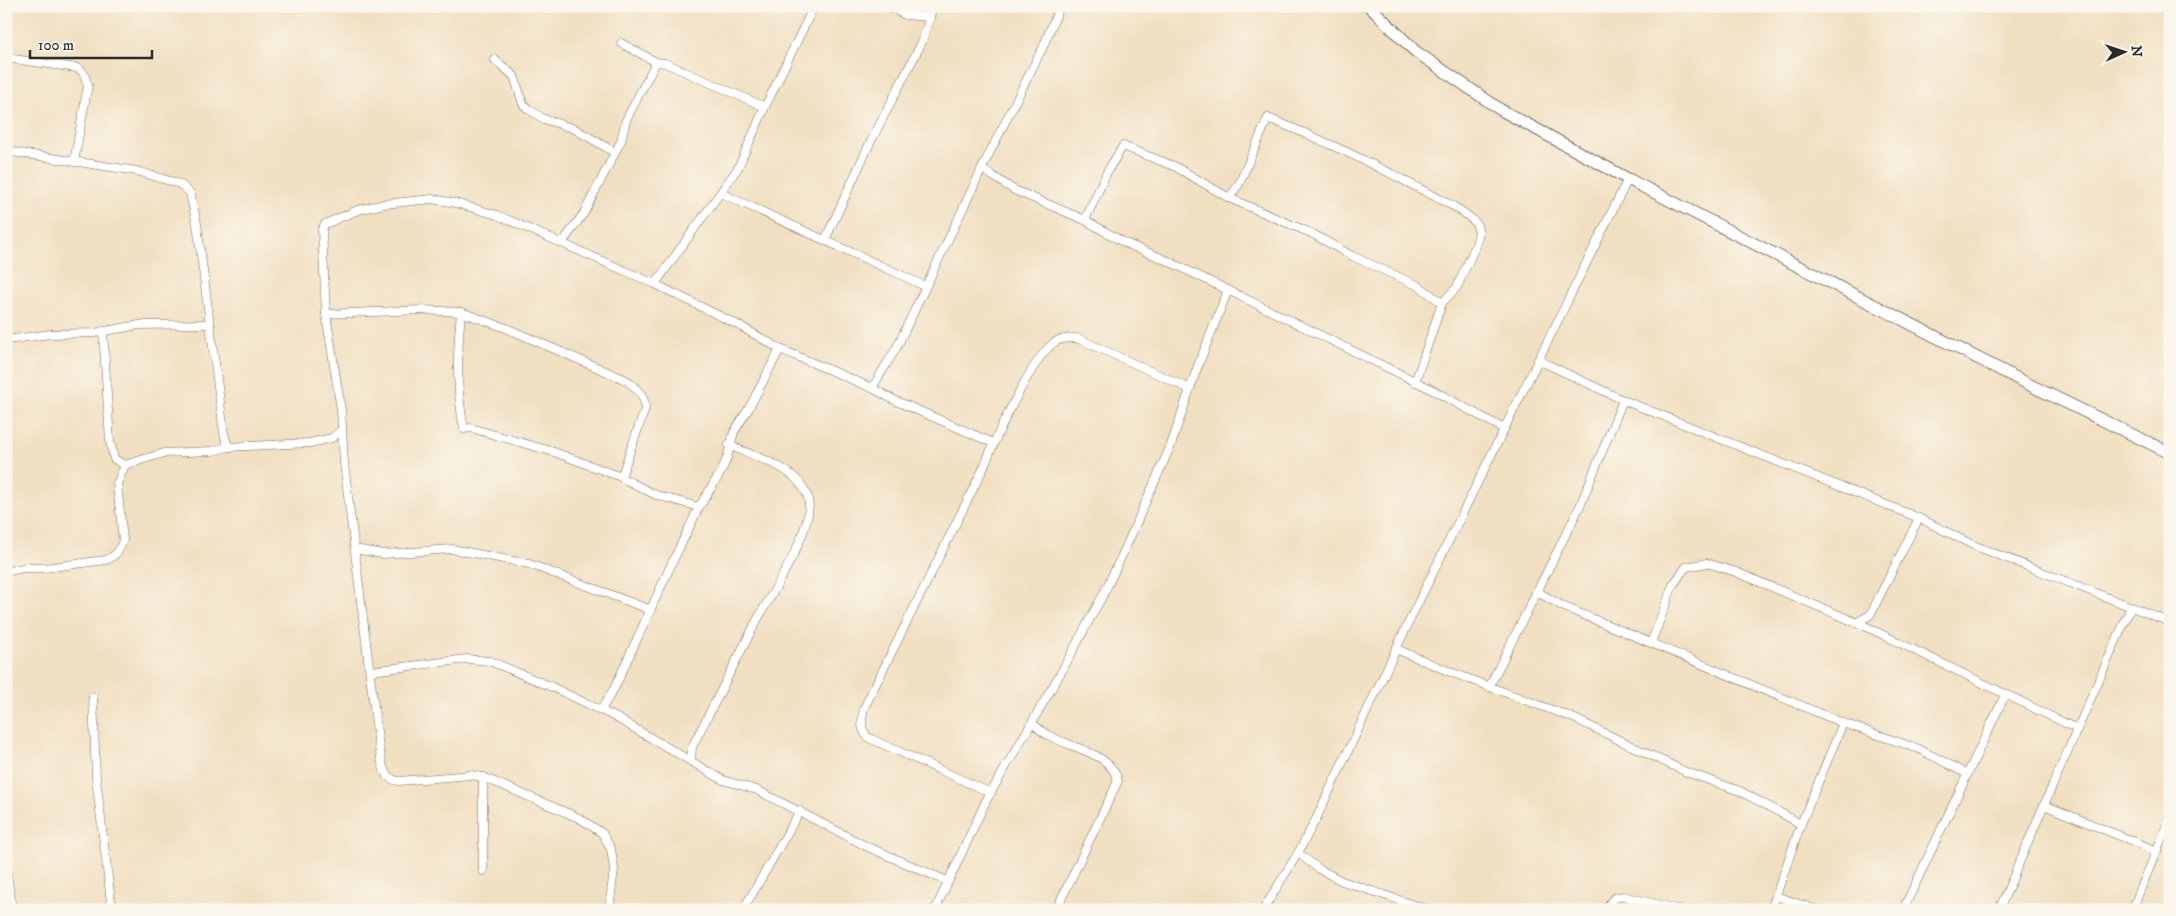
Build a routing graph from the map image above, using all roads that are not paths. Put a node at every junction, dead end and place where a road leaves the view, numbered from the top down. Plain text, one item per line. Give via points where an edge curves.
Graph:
1 (814, 6) edge
2 (887, 6) edge
3 (934, 6) edge
4 (1060, 6) edge
5 (1369, 6) edge
6 (930, 16) junction
7 (621, 43) dead end
8 (6, 58) edge
9 (495, 60) dead end
10 (656, 62) junction
11 (765, 107) junction
12 (6, 150) edge
13 (614, 152) junction
14 (74, 162) junction
15 (982, 169) junction
16 (1628, 178) junction
17 (721, 192) junction
18 (1229, 198) junction
19 (1085, 220) junction
20 (825, 240) junction
21 (562, 243) junction
22 (654, 284) junction
23 (925, 286) junction
24 (1228, 290) junction
25 (1442, 303) junction
26 (461, 312) junction
27 (326, 314) junction
28 (210, 324) junction
29 (103, 331) junction
30 (6, 340) edge
31 (780, 349) junction
32 (1538, 360) junction
33 (1415, 382) junction
34 (872, 388) junction
35 (1190, 389) junction
36 (1623, 400) junction
37 (342, 428) junction
38 (1504, 430) junction
39 (993, 443) junction
40 (729, 445) junction
41 (228, 447) junction
42 (2170, 453) edge
43 (125, 465) junction
44 (621, 477) junction
45 (699, 507) junction
46 (1919, 518) junction
47 (355, 549) junction
48 (6, 572) edge
49 (1536, 591) junction
50 (2131, 607) junction
51 (651, 610) junction
52 (1870, 615) junction
53 (2170, 622) edge
54 (1856, 623) junction
55 (1874, 632) junction
56 (1651, 643) junction
57 (1396, 649) junction
58 (371, 671) junction
59 (1489, 687) junction
60 (2005, 694) junction
61 (93, 697) dead end
62 (601, 710) junction
63 (1032, 723) junction
64 (1843, 723) junction
65 (2077, 729) junction
66 (691, 761) junction
67 (1968, 774) junction
68 (483, 777) junction
69 (991, 793) junction
70 (2044, 805) junction
71 (800, 811) junction
72 (2170, 818) edge
73 (1801, 824) junction
74 (2157, 851) junction
75 (1298, 854) junction
76 (6, 867) edge
77 (483, 871) dead end
78 (948, 881) junction
79 (1776, 896) junction
80 (1405, 906) edge
81 (12, 910) edge
82 (112, 910) edge
83 (609, 910) edge
84 (743, 910) edge
85 (935, 910) edge
86 (1056, 910) edge
87 (1263, 910) edge
88 (1429, 910) edge
89 (1604, 910) edge
90 (1680, 910) edge
91 (1771, 910) edge
92 (1817, 910) edge
93 (1903, 910) edge
94 (1999, 910) edge
95 (2132, 910) edge

1 - 11 street
2 - 6 street via 905,15
3 - 6 street
4 - 15 street via 1032,71
5 - 16 main road via 1415,51 1460,83 1502,110
6 - 20 street via 923,40 868,145
7 - 10 street
8 - 14 street via 77,68 83,72 88,85
9 - 13 street via 514,76 523,104 528,109 575,129
10 - 11 street via 665,63
10 - 13 street via 626,120
11 - 17 street via 738,168
12 - 14 street
13 - 21 street via 584,213
14 - 28 street via 138,171 180,184 190,193
15 - 19 street via 1014,190
15 - 23 street
16 - 32 street
16 - 42 main road via 2032,386
17 - 20 street
17 - 22 street
18 - 19 street via 1176,167 1123,146
18 - 25 street via 1314,234 1352,256 1419,286
18 - 25 street via 1268,118 1326,142 1472,218 1478,227 1476,245 1457,287
19 - 24 street via 1125,243
20 - 23 street
21 - 22 street
21 - 27 street via 496,214 456,202 432,199 358,210 325,224 322,229
22 - 31 street
23 - 34 street via 897,347
24 - 33 street
24 - 35 street
25 - 33 street
26 - 27 street via 422,310
26 - 44 street via 457,351 458,398 464,429 471,428 554,452
26 - 44 street via 546,345 626,380 640,390 645,399 645,409
27 - 37 street
28 - 29 street via 139,325
28 - 41 street
29 - 30 street
29 - 43 street via 110,441 114,459
31 - 34 street
31 - 40 street
32 - 36 street
32 - 38 street
33 - 38 street
34 - 39 street
35 - 39 street via 1077,338 1067,338 1055,342 1042,353
35 - 63 street via 1171,444 1124,551
36 - 46 street
36 - 49 street via 1580,506
37 - 41 street via 332,438 310,443
37 - 47 street
38 - 57 street
39 - 69 street via 864,708 861,724 863,733 869,738
40 - 45 street via 721,472
40 - 66 street via 785,470 807,494 808,510 798,547 692,747
41 - 43 street via 164,453
43 - 48 street via 117,484 123,540 112,558
44 - 45 street via 656,495
45 - 51 street
46 - 50 street via 1973,545
46 - 52 street
47 - 51 street via 383,554 452,549 529,564
47 - 58 street
49 - 56 street via 1562,606
49 - 59 street
50 - 53 street
50 - 65 street
51 - 62 street
52 - 54 street
52 - 55 street
54 - 55 street
54 - 56 street via 1736,572 1700,563 1686,567 1673,585
55 - 60 street
56 - 64 street
57 - 59 street
57 - 75 street
58 - 62 street via 480,659
58 - 68 street via 379,748 390,780
59 - 73 street via 1571,717 1686,772 1740,791
60 - 65 street
60 - 67 street
61 - 82 street via 96,778
62 - 66 street
63 - 69 street
63 - 86 street via 1048,735 1098,756 1112,767 1118,781
64 - 67 street via 1919,749
64 - 73 street
65 - 70 street
66 - 71 street via 723,780 757,790
67 - 93 street
68 - 77 street
68 - 83 street via 579,818 602,833 611,849 614,869
69 - 78 street
70 - 74 street
70 - 94 street
71 - 78 street via 868,847
71 - 84 street
72 - 74 street
73 - 79 street
74 - 95 street
75 - 80 street via 1342,881
75 - 87 street
76 - 81 street
78 - 85 street
79 - 91 street
79 - 92 street
80 - 88 street
89 - 90 street via 1614,898 1623,896

